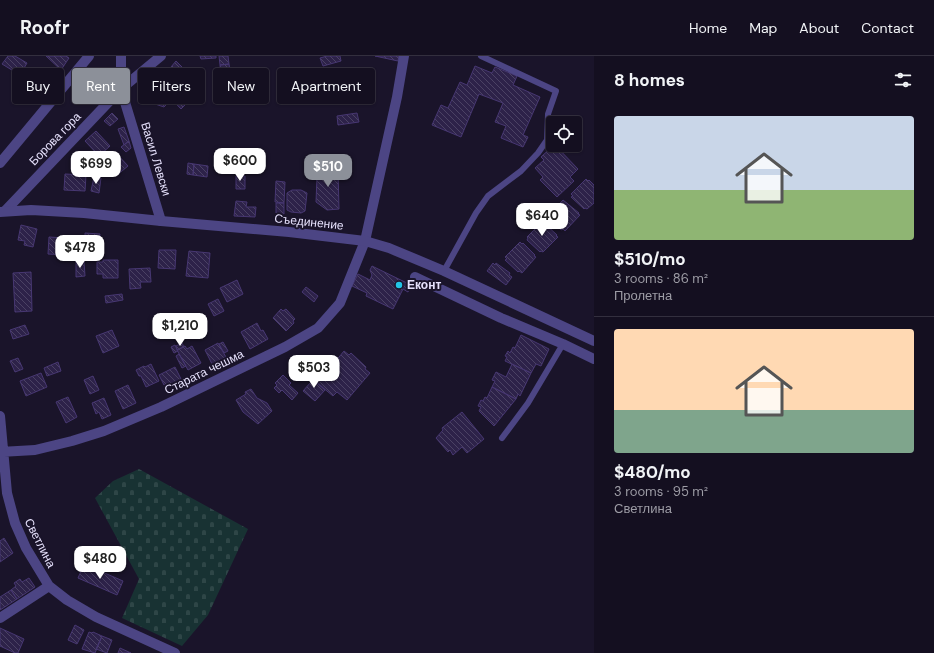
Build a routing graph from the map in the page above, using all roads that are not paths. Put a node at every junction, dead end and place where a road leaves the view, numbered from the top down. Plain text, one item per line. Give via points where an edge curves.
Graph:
1 (89, 56) edge
2 (121, 56) edge
3 (161, 56) edge
4 (404, 56) edge
5 (481, 56) edge
6 (121, 68) edge
7 (130, 81) edge
8 (106, 104) edge
9 (126, 104) edge
10 (0, 162) edge
11 (3, 211) edge
12 (161, 221) junction
13 (365, 241) junction
14 (444, 271) junction
15 (415, 277) dead end
16 (594, 341) edge
17 (564, 344) junction
18 (594, 359) edge
19 (0, 416) edge
20 (502, 438) dead end
21 (1, 452) edge
22 (49, 586) junction
23 (0, 618) edge
24 (175, 653) edge

1 - 10 street, Борова гора
2 - 6 street, Васил Левски
3 - 7 street, Борова гора
4 - 13 street, Старата чешма
5 - 14 lane via 556,91 548,114 546,140 538,153 521,171 488,196
8 - 11 street, Борова гора
9 - 12 street, Васил Левски
11 - 12 street, Съединение via 84,213
12 - 13 street, Съединение
13 - 14 street, Съединение via 390,248
13 - 21 street, Старата чешма via 340,303 318,328 285,347 161,407 104,431 35,450
14 - 16 street, Съединение
15 - 17 street via 501,318
17 - 18 street
17 - 20 lane via 528,403
19 - 21 street, Светлина
21 - 22 street, Светлина via 7,493 15,523 26,548
22 - 23 street
22 - 24 street, Светлина via 96,617

